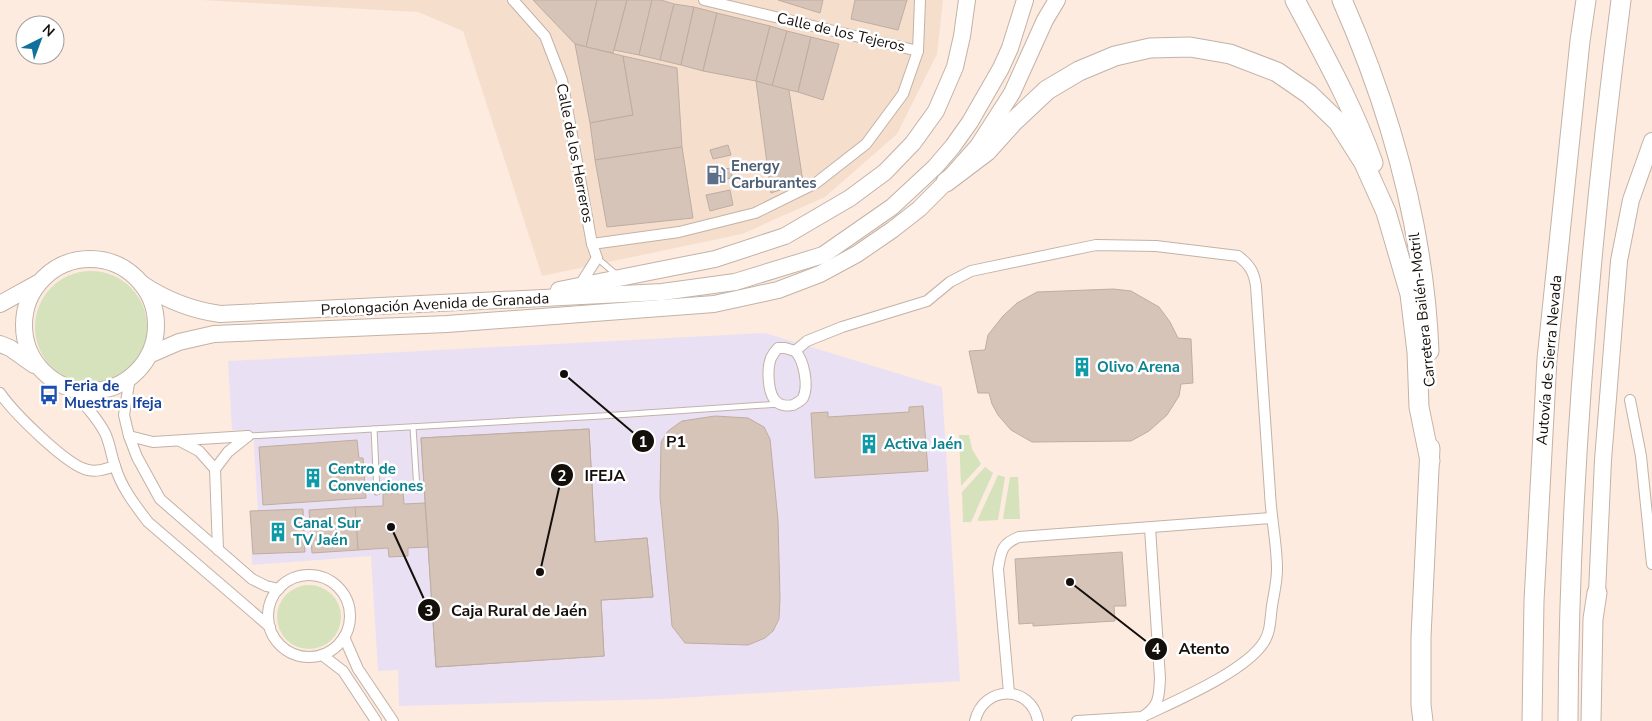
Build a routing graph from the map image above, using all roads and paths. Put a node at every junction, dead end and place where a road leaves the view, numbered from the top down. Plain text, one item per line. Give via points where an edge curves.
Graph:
1 (513, 0) edge
2 (704, 0) edge
3 (920, 0) edge
4 (967, 0) edge
5 (1025, 0) edge
6 (1056, 0) edge
7 (1295, 0) edge
8 (1342, 0) edge
9 (1586, 0) edge
10 (1621, 0) edge
11 (728, 3) edge
12 (918, 51) junction
13 (1652, 141) edge
14 (946, 182) junction
15 (1386, 212) junction
16 (592, 244) junction
17 (597, 258) junction
18 (626, 281) junction
19 (735, 282) junction
20 (38, 283) junction
21 (142, 284) junction
22 (580, 285) junction
23 (668, 285) dead end
24 (510, 300) junction
25 (0, 304) edge
26 (0, 344) edge
27 (795, 351) junction
28 (149, 355) junction
29 (42, 370) junction
30 (130, 377) junction
31 (69, 388) junction
32 (0, 393) edge
33 (1630, 400) dead end
34 (779, 404) junction
35 (412, 427) junction
36 (374, 429) junction
37 (129, 436) junction
38 (248, 436) junction
39 (179, 440) junction
40 (1430, 461) junction
41 (114, 466) junction
42 (215, 469) junction
43 (417, 490) dead end
44 (377, 492) dead end
45 (1271, 518) junction
46 (1150, 528) junction
47 (218, 550) junction
48 (1652, 564) edge
49 (279, 589) junction
50 (1597, 593) junction
51 (270, 627) junction
52 (344, 637) junction
53 (322, 655) junction
54 (1009, 693) junction
55 (1142, 716) junction
56 (376, 721) edge
57 (392, 721) edge
58 (975, 721) edge
59 (1038, 721) edge
60 (1077, 721) edge
61 (1423, 721) edge
62 (1532, 721) edge
63 (1568, 721) edge
64 (1591, 721) edge
65 (1600, 721) edge

1 - 16 street, Calle de los Herreros via 545,36 562,80
2 - 11 street, Calle de los Tejeros
3 - 12 street
4 - 18 main road via 955,67 936,111 885,172 850,198 785,236 715,259
5 - 19 main road, Prolongación Avenida de Granada via 1010,48 988,94 953,146 914,187 892,207 823,255
6 - 14 main road, Prolongación Avenida de Granada via 1012,93 978,146
7 - 15 highway via 1363,133
8 - 40 highway, Carretera Bailén-Motril via 1382,100 1409,198 1428,339
9 - 62 highway, Autovía de Sierra Nevada via 1547,359 1534,601
10 - 63 highway via 1604,128 1575,483
11 - 12 street, Calle de los Tejeros
12 - 16 street via 903,94 866,144 816,183 755,213 678,232
13 - 50 main road via 1631,200 1619,261 1603,460
14 - 15 highway via 987,151 1047,90 1080,71 1116,56 1150,48 1190,47 1230,54 1277,72 1309,94 1338,122 1364,162
14 - 28 main road, Prolongación Avenida de Granada via 892,230 820,274 778,290 714,304 447,324 214,334 179,342
15 - 40 highway via 1410,294 1419,407
16 - 17 street, Calle de los Herreros
17 - 18 lane
17 - 22 street
18 - 22 main road
19 - 23 lane via 713,280
19 - 24 main road, Prolongación Avenida de Granada via 662,292
20 - 21 main road via 61,265 90,258 119,265
20 - 25 main road
20 - 29 main road via 26,304 23,327 28,351
21 - 24 main road, Prolongación Avenida de Granada via 159,296 194,310 220,314
21 - 28 main road via 150,296 156,318 156,333
22 - 24 main road
26 - 29 main road
27 - 34 street via 802,362 803,398 794,405
27 - 34 street via 778,348 771,358 771,393
27 - 45 street via 807,341 842,327 927,301 950,282 971,271 1096,245 1156,246 1238,256 1248,263 1255,275
28 - 30 main road
29 - 31 main road
30 - 31 main road via 102,390
30 - 37 street via 124,415
31 - 41 street via 102,428
32 - 41 street via 25,422 74,465 98,471
33 - 48 street via 1641,456
34 - 35 lane
35 - 36 lane
35 - 43 lane
36 - 38 lane
36 - 44 lane
37 - 39 street via 153,442
37 - 47 street via 160,499
38 - 39 street
38 - 42 street via 228,452
39 - 42 street via 199,451
40 - 61 highway, Carretera Bailén-Motril via 1421,637
41 - 51 street via 128,494 148,522
42 - 47 street
45 - 46 street
45 - 55 street via 1277,566 1276,587 1271,625 1264,641 1253,656 1228,673
46 - 54 street via 1019,537 1009,541 1002,550 998,569
46 - 55 street via 1160,678 1159,699 1150,712
47 - 49 street via 258,583
49 - 51 street via 269,607
49 - 52 street via 290,580 303,576 317,576 330,581 341,590 350,610
50 - 64 highway via 1592,619
50 - 65 highway
51 - 53 street via 279,643 294,654
52 - 53 street via 333,650
52 - 57 street via 358,669
53 - 56 street via 343,671
54 - 58 street via 996,695 984,702
54 - 59 street via 1027,701
55 - 60 street

